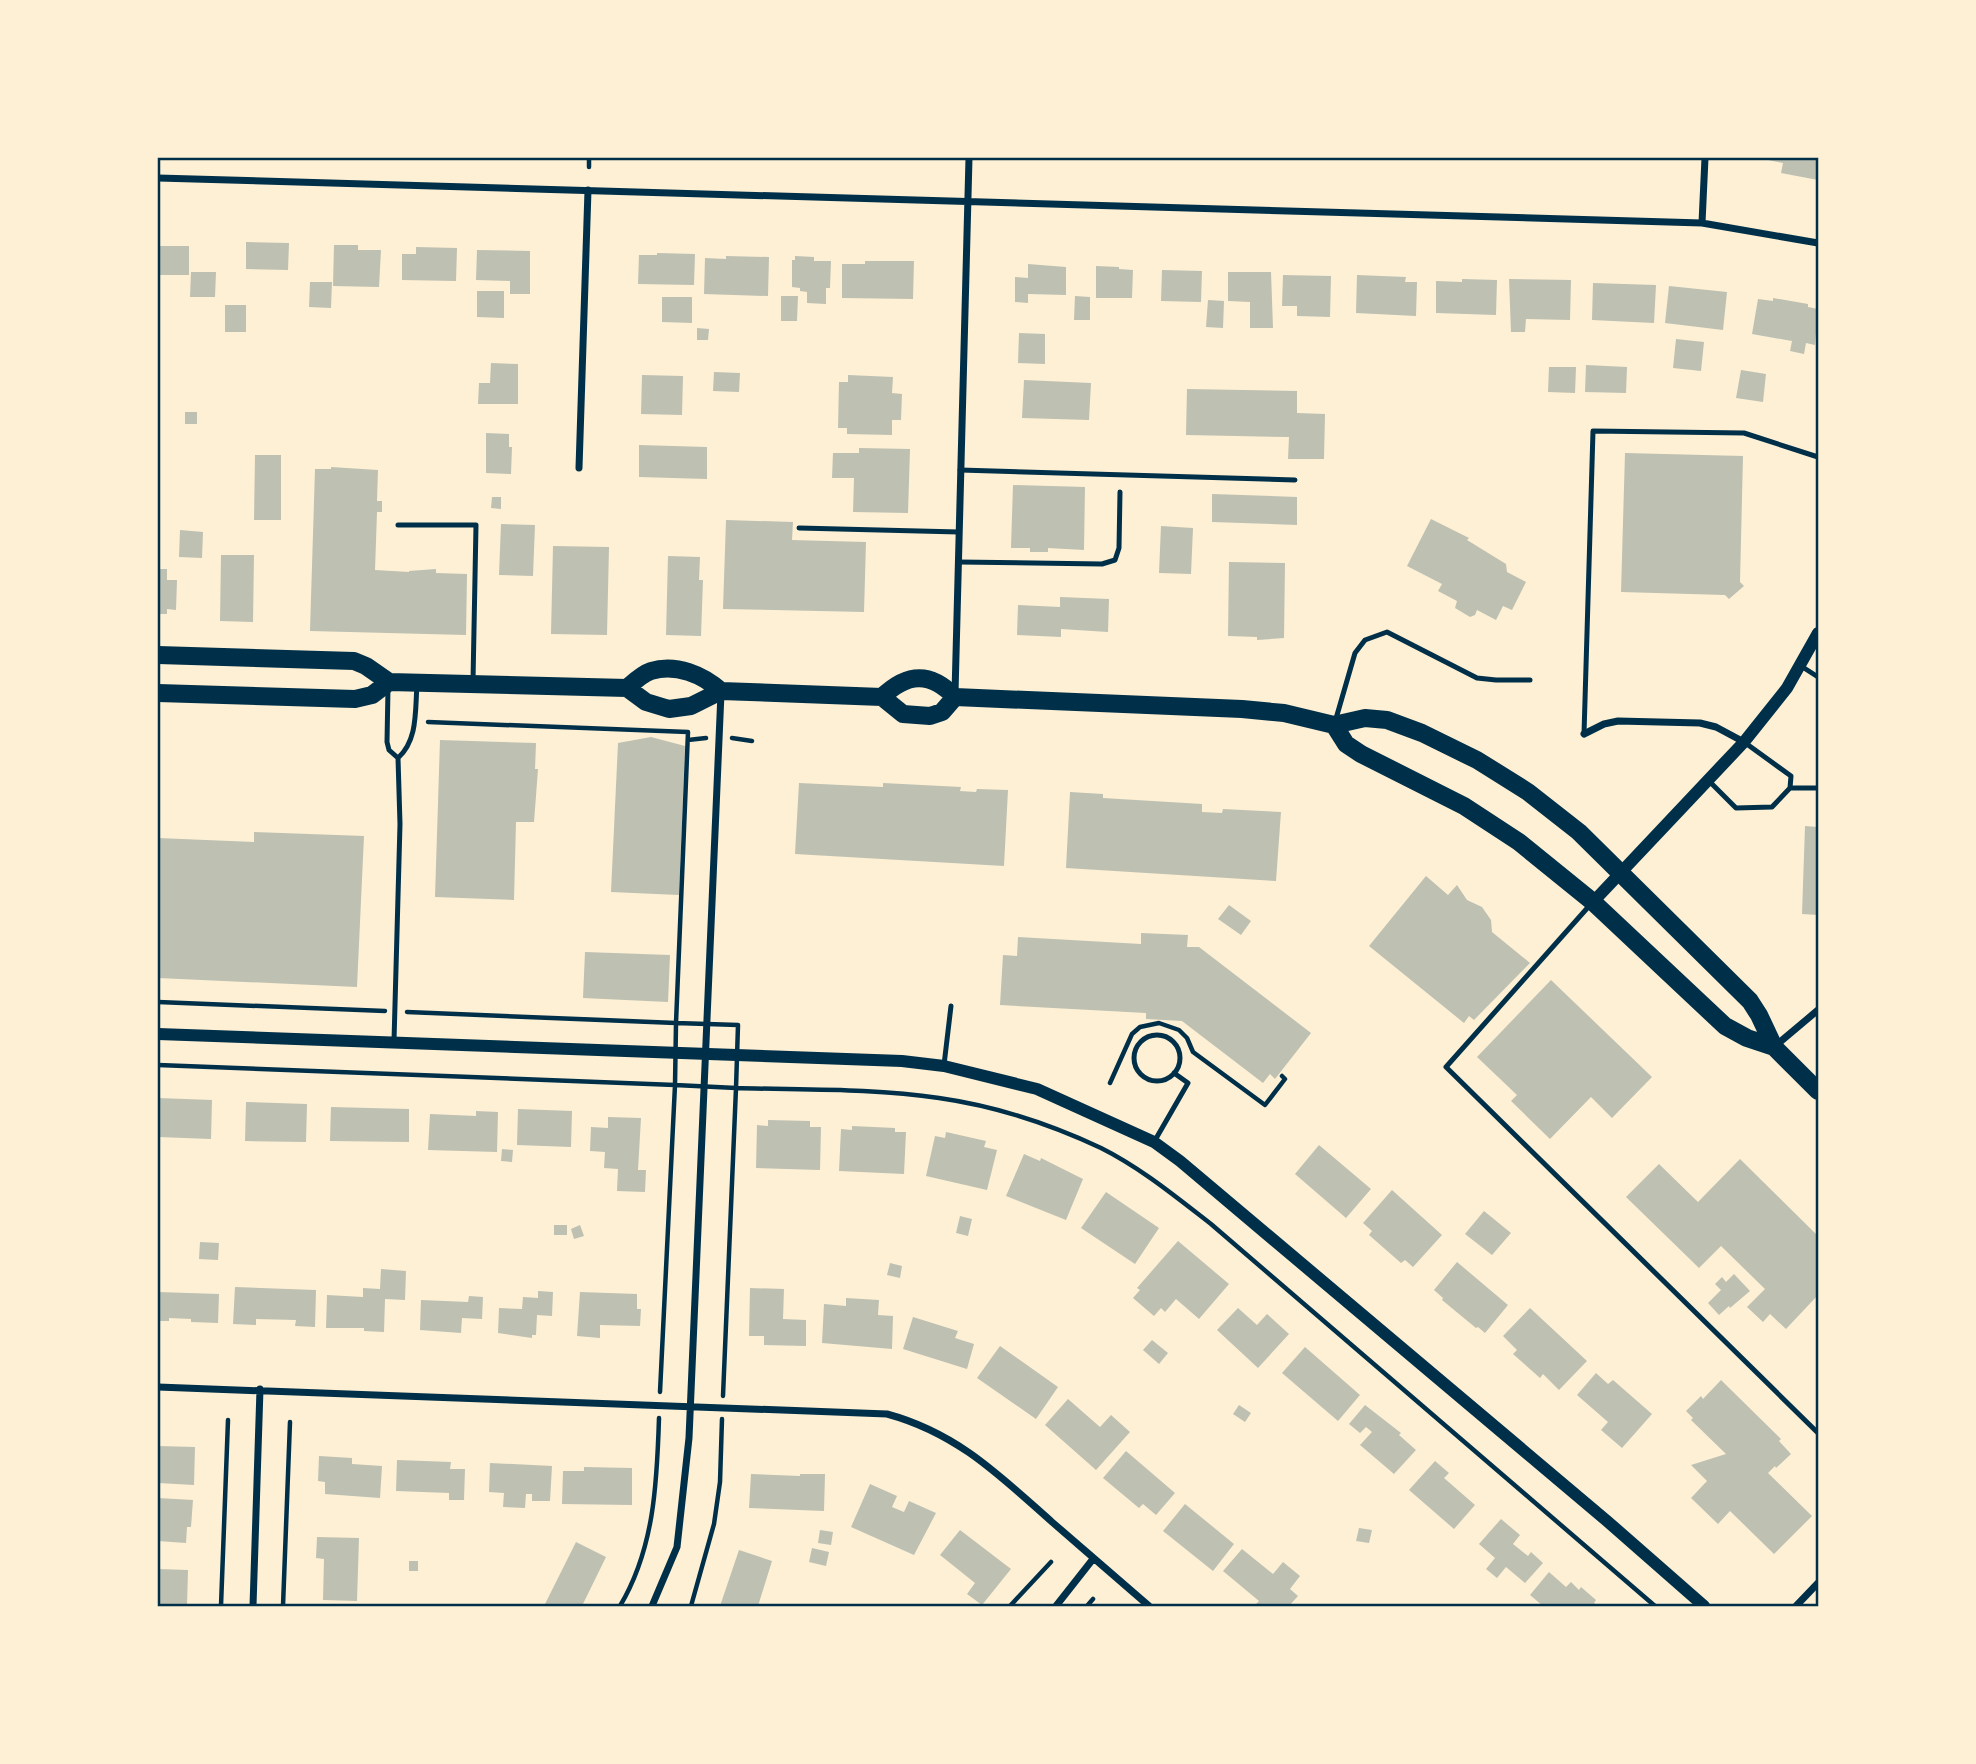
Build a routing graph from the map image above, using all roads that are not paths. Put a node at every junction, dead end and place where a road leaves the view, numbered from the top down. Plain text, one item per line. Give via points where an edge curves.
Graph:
1 (969, 158) edge
2 (1705, 158) edge
3 (158, 178) edge
4 (588, 190) junction
5 (966, 201) junction
6 (1702, 223) junction
7 (1818, 243) edge
8 (1818, 457) edge
9 (579, 468) dead end
10 (960, 471) junction
11 (1295, 480) dead end
12 (1120, 492) dead end
13 (398, 525) dead end
14 (799, 528) dead end
15 (959, 533) junction
16 (958, 562) junction
17 (1818, 633) edge
18 (158, 655) edge
19 (1801, 666) junction
20 (1818, 677) edge
21 (1530, 680) dead end
22 (389, 682) junction
23 (417, 682) junction
24 (473, 684) junction
25 (627, 688) junction
26 (721, 691) junction
27 (158, 693) edge
28 (882, 697) junction
29 (955, 697) junction
30 (1334, 724) junction
31 (1584, 734) joint
32 (1744, 742) junction
33 (398, 758) junction
34 (1708, 780) junction
35 (1790, 788) junction
36 (1818, 788) edge
37 (1620, 873) junction
38 (1593, 902) junction
39 (951, 1006) dead end
40 (1818, 1010) edge
41 (158, 1034) edge
42 (394, 1043) junction
43 (1774, 1047) junction
44 (707, 1055) junction
45 (944, 1066) junction
46 (1174, 1073) junction
47 (1818, 1091) edge
48 (1154, 1142) junction
49 (158, 1387) edge
50 (260, 1389) junction
51 (691, 1408) junction
52 (1818, 1433) edge
53 (1093, 1559) junction
54 (1818, 1583) edge
55 (253, 1606) edge
56 (652, 1606) edge
57 (1056, 1606) edge
58 (1149, 1606) edge
59 (1704, 1606) edge
60 (1796, 1606) edge

1 - 5 street
2 - 6 street
3 - 4 street
4 - 5 street
4 - 9 street
5 - 6 street
5 - 10 street
6 - 7 street
8 - 31 lane via 1744,433 1593,430
10 - 11 lane
10 - 15 street
12 - 16 lane via 1115,560 1102,564
13 - 24 lane via 475,525
14 - 15 lane
15 - 16 street
16 - 29 street
17 - 19 street
18 - 22 main road via 354,661
19 - 20 lane
19 - 32 street
21 - 30 lane via 1477,678 1387,632 1365,640 1355,653
22 - 23 main road
22 - 27 main road via 372,695 355,699
22 - 33 lane via 387,742
23 - 24 main road
23 - 33 lane via 411,741
24 - 25 main road
25 - 26 main road via 646,702 669,709 691,706
25 - 26 main road via 645,674 662,669 696,674
26 - 28 main road
26 - 44 street
28 - 29 main road via 900,682 918,678 937,682
28 - 29 main road via 903,713 927,716 942,712
29 - 30 main road via 1226,707 1275,711
30 - 37 main road via 1365,718 1387,720 1463,753 1548,806
30 - 38 main road via 1346,744 1474,812
31 - 32 street via 1618,722 1700,723
32 - 34 street
32 - 35 lane via 1791,776
33 - 42 lane
34 - 35 lane via 1736,808 1772,807
34 - 37 street
35 - 36 lane
37 - 38 street
37 - 43 main road via 1750,1001
38 - 43 main road via 1725,1027
38 - 52 lane via 1446,1067
39 - 45 lane
40 - 43 street
41 - 42 street
42 - 44 street
43 - 47 main road
44 - 45 street
44 - 51 street
45 - 48 street via 1037,1089
46 - 46 lane via 1180,1056 1171,1041 1155,1035 1139,1043 1133,1060 1142,1076 1159,1081
46 - 48 lane via 1188,1083
48 - 59 street
49 - 50 street
50 - 51 street
50 - 55 street
51 - 53 street via 887,1414 914,1421 1005,1479
51 - 56 street via 677,1547
53 - 57 street
53 - 58 street
54 - 60 street

